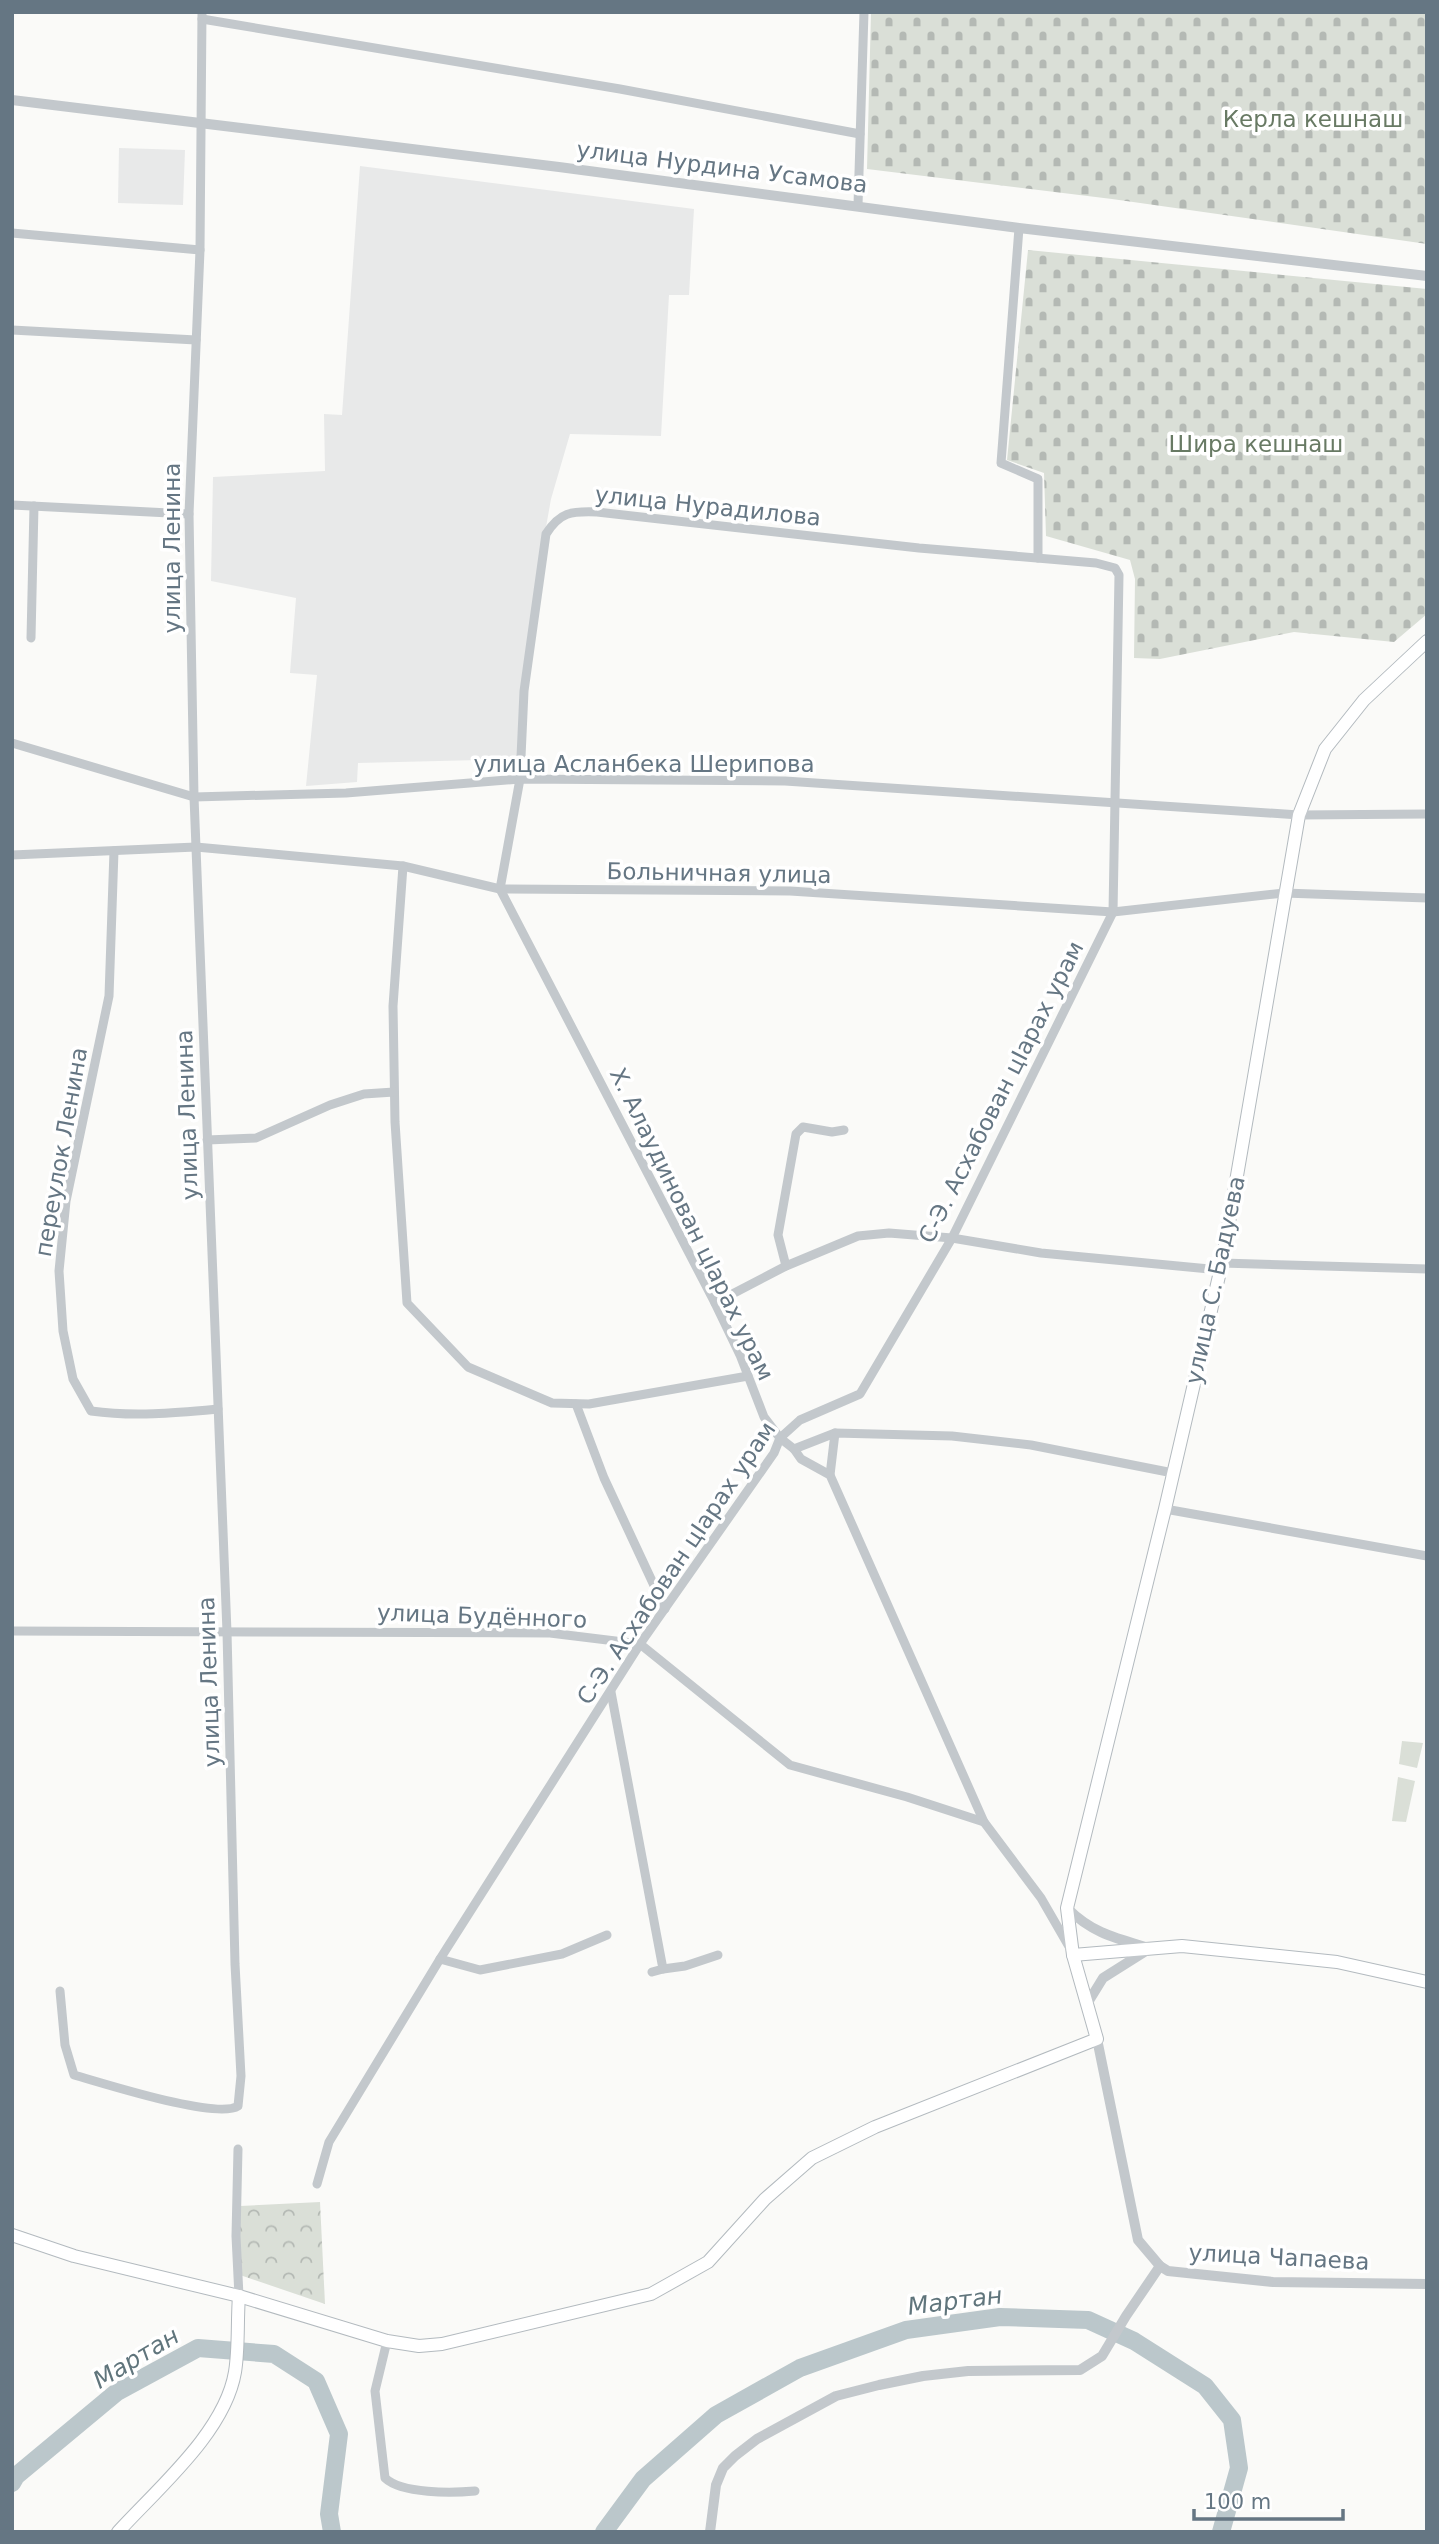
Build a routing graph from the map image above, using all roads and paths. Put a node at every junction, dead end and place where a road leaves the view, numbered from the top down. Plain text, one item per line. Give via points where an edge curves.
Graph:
1 (864, 12) edge
2 (202, 15) edge
3 (12, 100) edge
4 (202, 122) junction
5 (860, 134) junction
6 (858, 205) junction
7 (1019, 228) junction
8 (12, 233) edge
9 (200, 250) junction
10 (1427, 276) edge
11 (12, 330) edge
12 (196, 340) junction
13 (12, 505) edge
14 (34, 506) junction
15 (188, 514) junction
16 (1038, 558) junction
17 (31, 638) dead end
18 (1427, 641) edge
19 (12, 743) edge
20 (520, 779) junction
21 (194, 797) junction
22 (1116, 804) junction
23 (1427, 814) edge
24 (1299, 815) junction
25 (196, 847) junction
26 (114, 851) junction
27 (12, 855) edge
28 (403, 866) junction
29 (500, 889) junction
30 (1284, 893) junction
31 (1427, 898) edge
32 (1112, 912) junction
33 (394, 1092) junction
34 (844, 1130) dead end
35 (207, 1140) junction
36 (951, 1238) junction
37 (786, 1266) junction
38 (1221, 1267) junction
39 (1427, 1269) edge
40 (715, 1303) junction
41 (748, 1376) junction
42 (576, 1404) junction
43 (218, 1409) junction
44 (835, 1433) junction
45 (780, 1438) junction
46 (794, 1449) junction
47 (1173, 1474) junction
48 (830, 1475) junction
49 (1165, 1509) junction
50 (1427, 1556) edge
51 (665, 1609) junction
52 (12, 1631) edge
53 (227, 1632) junction
54 (640, 1644) junction
55 (611, 1692) junction
56 (984, 1822) junction
57 (1067, 1908) junction
58 (607, 1935) dead end
59 (1151, 1948) junction
60 (718, 1955) dead end
61 (1073, 1955) junction
62 (440, 1959) junction
63 (663, 1969) junction
64 (652, 1972) dead end
65 (1427, 1982) edge
66 (60, 1991) dead end
67 (1087, 2004) junction
68 (1097, 2039) junction
69 (238, 2150) dead end
70 (317, 2184) dead end
71 (12, 2235) edge
72 (1160, 2266) junction
73 (1427, 2284) edge
74 (239, 2296) junction
75 (387, 2341) junction
76 (475, 2491) dead end
77 (118, 2532) edge
78 (710, 2532) edge

1 - 5 street
2 - 4 street, улица Ленина
2 - 5 street
3 - 4 street, улица Нурдина Усамова
4 - 6 street, улица Нурдина Усамова
4 - 9 street, улица Ленина
5 - 6 street
6 - 7 street, улица Нурдина Усамова
7 - 10 street, улица Нурдина Усамова
7 - 16 street via 1001,463 1038,479
8 - 9 street
9 - 12 street, улица Ленина
11 - 12 street
12 - 15 street, улица Ленина
13 - 14 street
14 - 15 street
14 - 17 street
15 - 21 street, улица Ленина
16 - 20 street, улица Нурадилова via 597,512 564,514 546,534 524,691
16 - 22 street, С-Э. Асхабован цIарах урам via 1096,563 1115,568 1119,575
18 - 24 main road, улица С. Бадуева via 1364,700 1325,749
19 - 21 street, улица Асланбека Шерипова
20 - 21 street, улица Асланбека Шерипова via 346,793
20 - 22 street, улица Асланбека Шерипова via 785,780
20 - 29 street
21 - 25 street, улица Ленина
22 - 24 street, улица Асланбека Шерипова
22 - 32 street, С-Э. Асхабован цIарах урам
23 - 24 street, улица Асланбека Шерипова
24 - 30 main road, улица С. Бадуева
25 - 26 street, Больничная улица
25 - 28 street, Больничная улица
25 - 35 street, улица Ленина
26 - 27 street, Больничная улица
26 - 43 street, переулок Ленина via 109,996 66,1201 58,1271 63,1331 73,1379 91,1411 160,1415
28 - 29 street, Больничная улица
28 - 33 street via 393,1006
29 - 32 street, Больничная улица via 790,891
29 - 40 street, Х. Алаудинован цIарах урам
30 - 31 street, Больничная улица
30 - 32 street, Больничная улица
30 - 38 main road, улица С. Бадуева
32 - 36 street, С-Э. Асхабован цIарах урам
33 - 35 street via 364,1094 330,1105 256,1138
33 - 42 street via 407,1303 468,1367 552,1403
34 - 37 street via 803,1127 796,1134 778,1236
35 - 43 street, улица Ленина
36 - 37 street via 889,1233 858,1236
36 - 38 street via 1041,1253
36 - 45 street, С-Э. Асхабован цIарах урам via 860,1394 800,1420
37 - 40 street
38 - 39 street
38 - 47 main road, улица С. Бадуева
40 - 41 street, Х. Алаудинован цIарах урам
41 - 42 street
41 - 45 street, Х. Алаудинован цIарах урам via 764,1417
42 - 51 street via 604,1478
43 - 53 street, улица Ленина
44 - 46 street
44 - 47 street via 900,1433 1031,1445
44 - 48 street
45 - 46 street, Х. Алаудинован цIарах урам
45 - 51 street, С-Э. Асхабован цIарах урам
46 - 48 street, Х. Алаудинован цIарах урам via 801,1459
47 - 49 main road, улица С. Бадуева
48 - 56 street
49 - 50 street
49 - 57 main road, улица С. Бадуева
51 - 54 street, С-Э. Асхабован цIарах урам
52 - 53 street, улица Будённого
53 - 54 street, улица Будённого via 551,1633
53 - 66 street, улица Ленина via 241,2076 238,2106 233,2110 202,2108 74,2075 65,2045
54 - 55 street, С-Э. Асхабован цIарах урам
54 - 56 street via 790,1765
55 - 62 street, С-Э. Асхабован цIарах урам
55 - 63 street
56 - 61 street via 1041,1898
57 - 59 street via 1097,1932
57 - 61 main road, улица С. Бадуева
58 - 62 street via 562,1954 480,1970
59 - 61 main road
59 - 65 main road via 1182,1946 1337,1962
59 - 67 street via 1103,1978
60 - 63 street
61 - 67 main road, улица С. Бадуева
62 - 70 street, С-Э. Асхабован цIарах урам via 329,2142
63 - 64 street
67 - 68 main road, улица С. Бадуева
68 - 72 street, улица Чапаева via 1138,2240
68 - 75 main road via 875,2127 812,2158 765,2199 708,2262 651,2294 442,2344
69 - 74 street
71 - 74 main road via 74,2256
72 - 73 street, улица Чапаева via 1168,2271 1273,2282
72 - 78 street via 1102,2356 1080,2370 968,2371 912,2378 836,2396 757,2439 723,2468
74 - 75 main road
74 - 77 main road via 235,2371 227,2402 212,2431
75 - 76 street via 375,2391 385,2478 393,2485 451,2493

